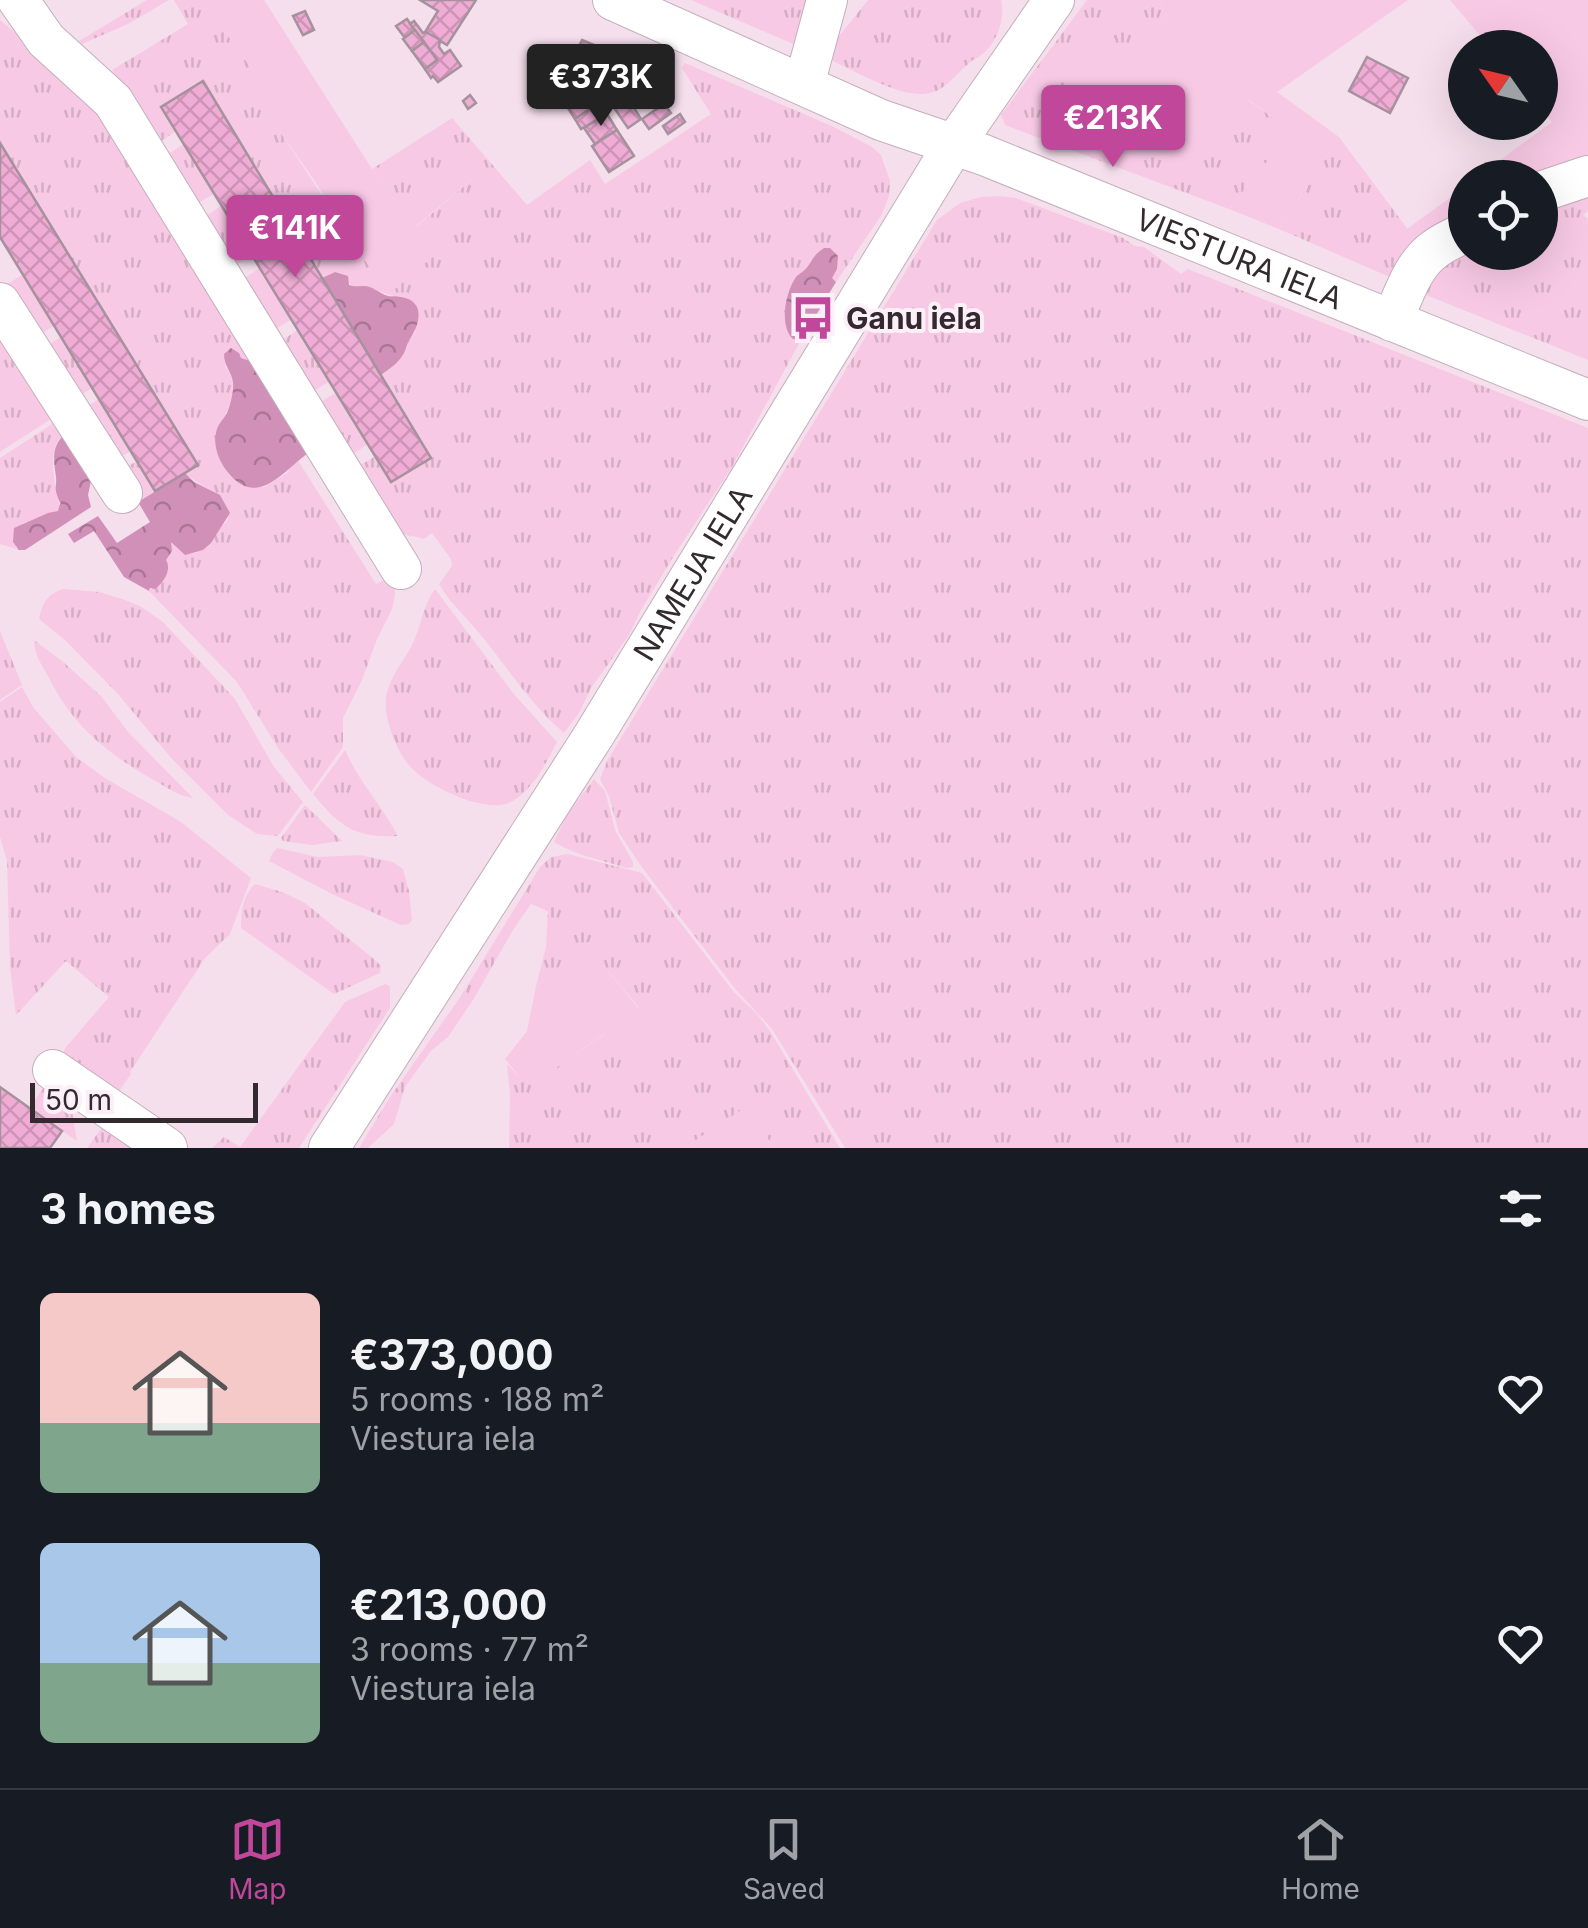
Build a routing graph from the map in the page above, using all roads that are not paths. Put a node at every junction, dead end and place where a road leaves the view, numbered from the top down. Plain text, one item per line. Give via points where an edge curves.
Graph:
1 (18, 0) edge
2 (613, 0) edge
3 (827, 0) edge
4 (1054, 0) edge
5 (804, 84) junction
6 (953, 146) junction
7 (1588, 176) edge
8 (1558, 184) edge
9 (1448, 241) edge
10 (0, 302) edge
11 (1392, 321) junction
12 (1588, 400) edge
13 (122, 493) dead end
14 (402, 569) dead end
15 (52, 1070) dead end
16 (166, 1148) edge
17 (329, 1148) edge

1 - 14 street via 46,40 113,102
2 - 5 street, VIESTURA IELA
3 - 5 street
4 - 6 street, NAMEJA IELA
5 - 6 street, VIESTURA IELA
6 - 11 street, VIESTURA IELA
6 - 17 street, NAMEJA IELA via 594,736
7 - 8 street
9 - 11 street via 1424,260
10 - 13 street
11 - 12 street, VIESTURA IELA
15 - 16 street

